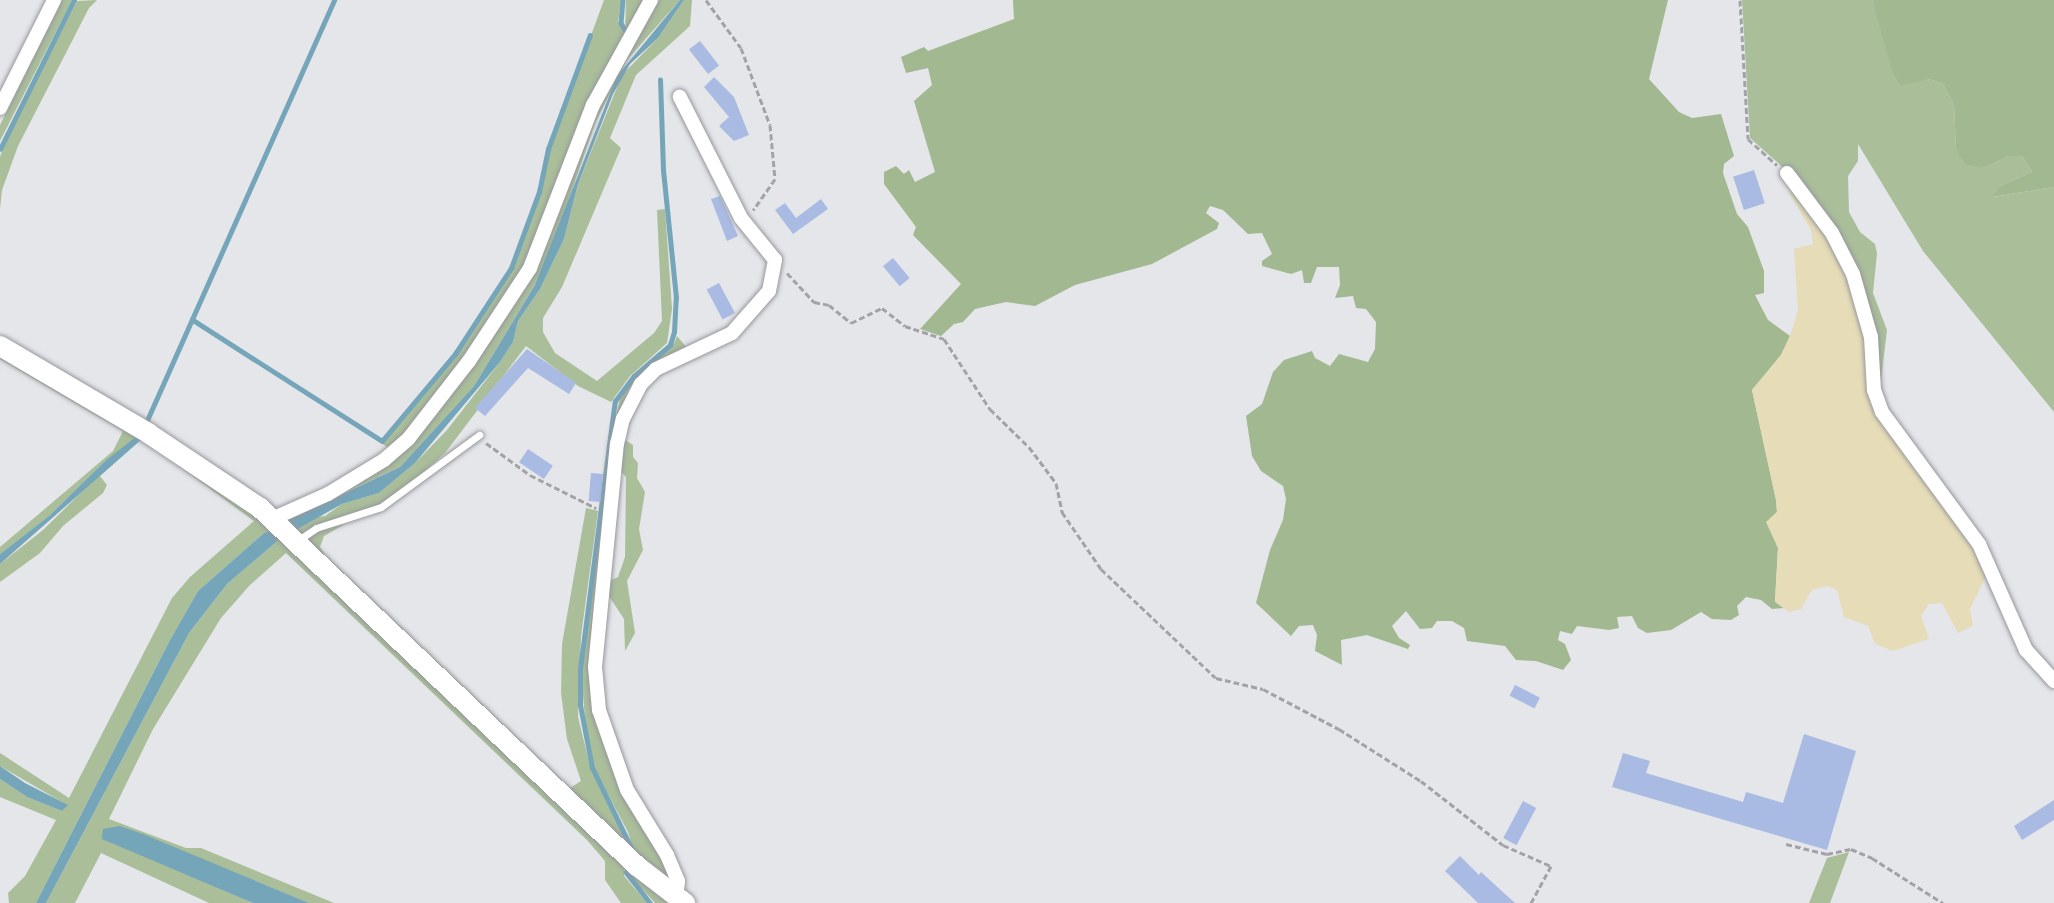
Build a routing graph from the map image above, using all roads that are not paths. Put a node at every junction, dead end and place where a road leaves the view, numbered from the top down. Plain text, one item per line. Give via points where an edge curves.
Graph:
1 (54, 0) edge
2 (651, 0) edge
3 (680, 97) dead end
4 (0, 108) edge
5 (1787, 173) road end
6 (0, 345) edge
7 (479, 435) road end
8 (272, 519) junction
9 (297, 541) junction
10 (2054, 681) edge
11 (680, 900) edge

1 - 4 street
2 - 8 street via 593,105 530,268 469,361 409,438 384,460 328,494
3 - 11 street via 741,218 775,261 769,291 732,333 656,369 641,384 623,419 617,444 595,667 599,710 627,790 667,855 678,881
5 - 10 street via 1832,232 1853,274 1871,337 1874,390 1882,412 1979,544 2026,650
6 - 8 street via 148,433
7 - 9 lane via 381,507 316,528
8 - 9 street
9 - 11 street via 637,866

